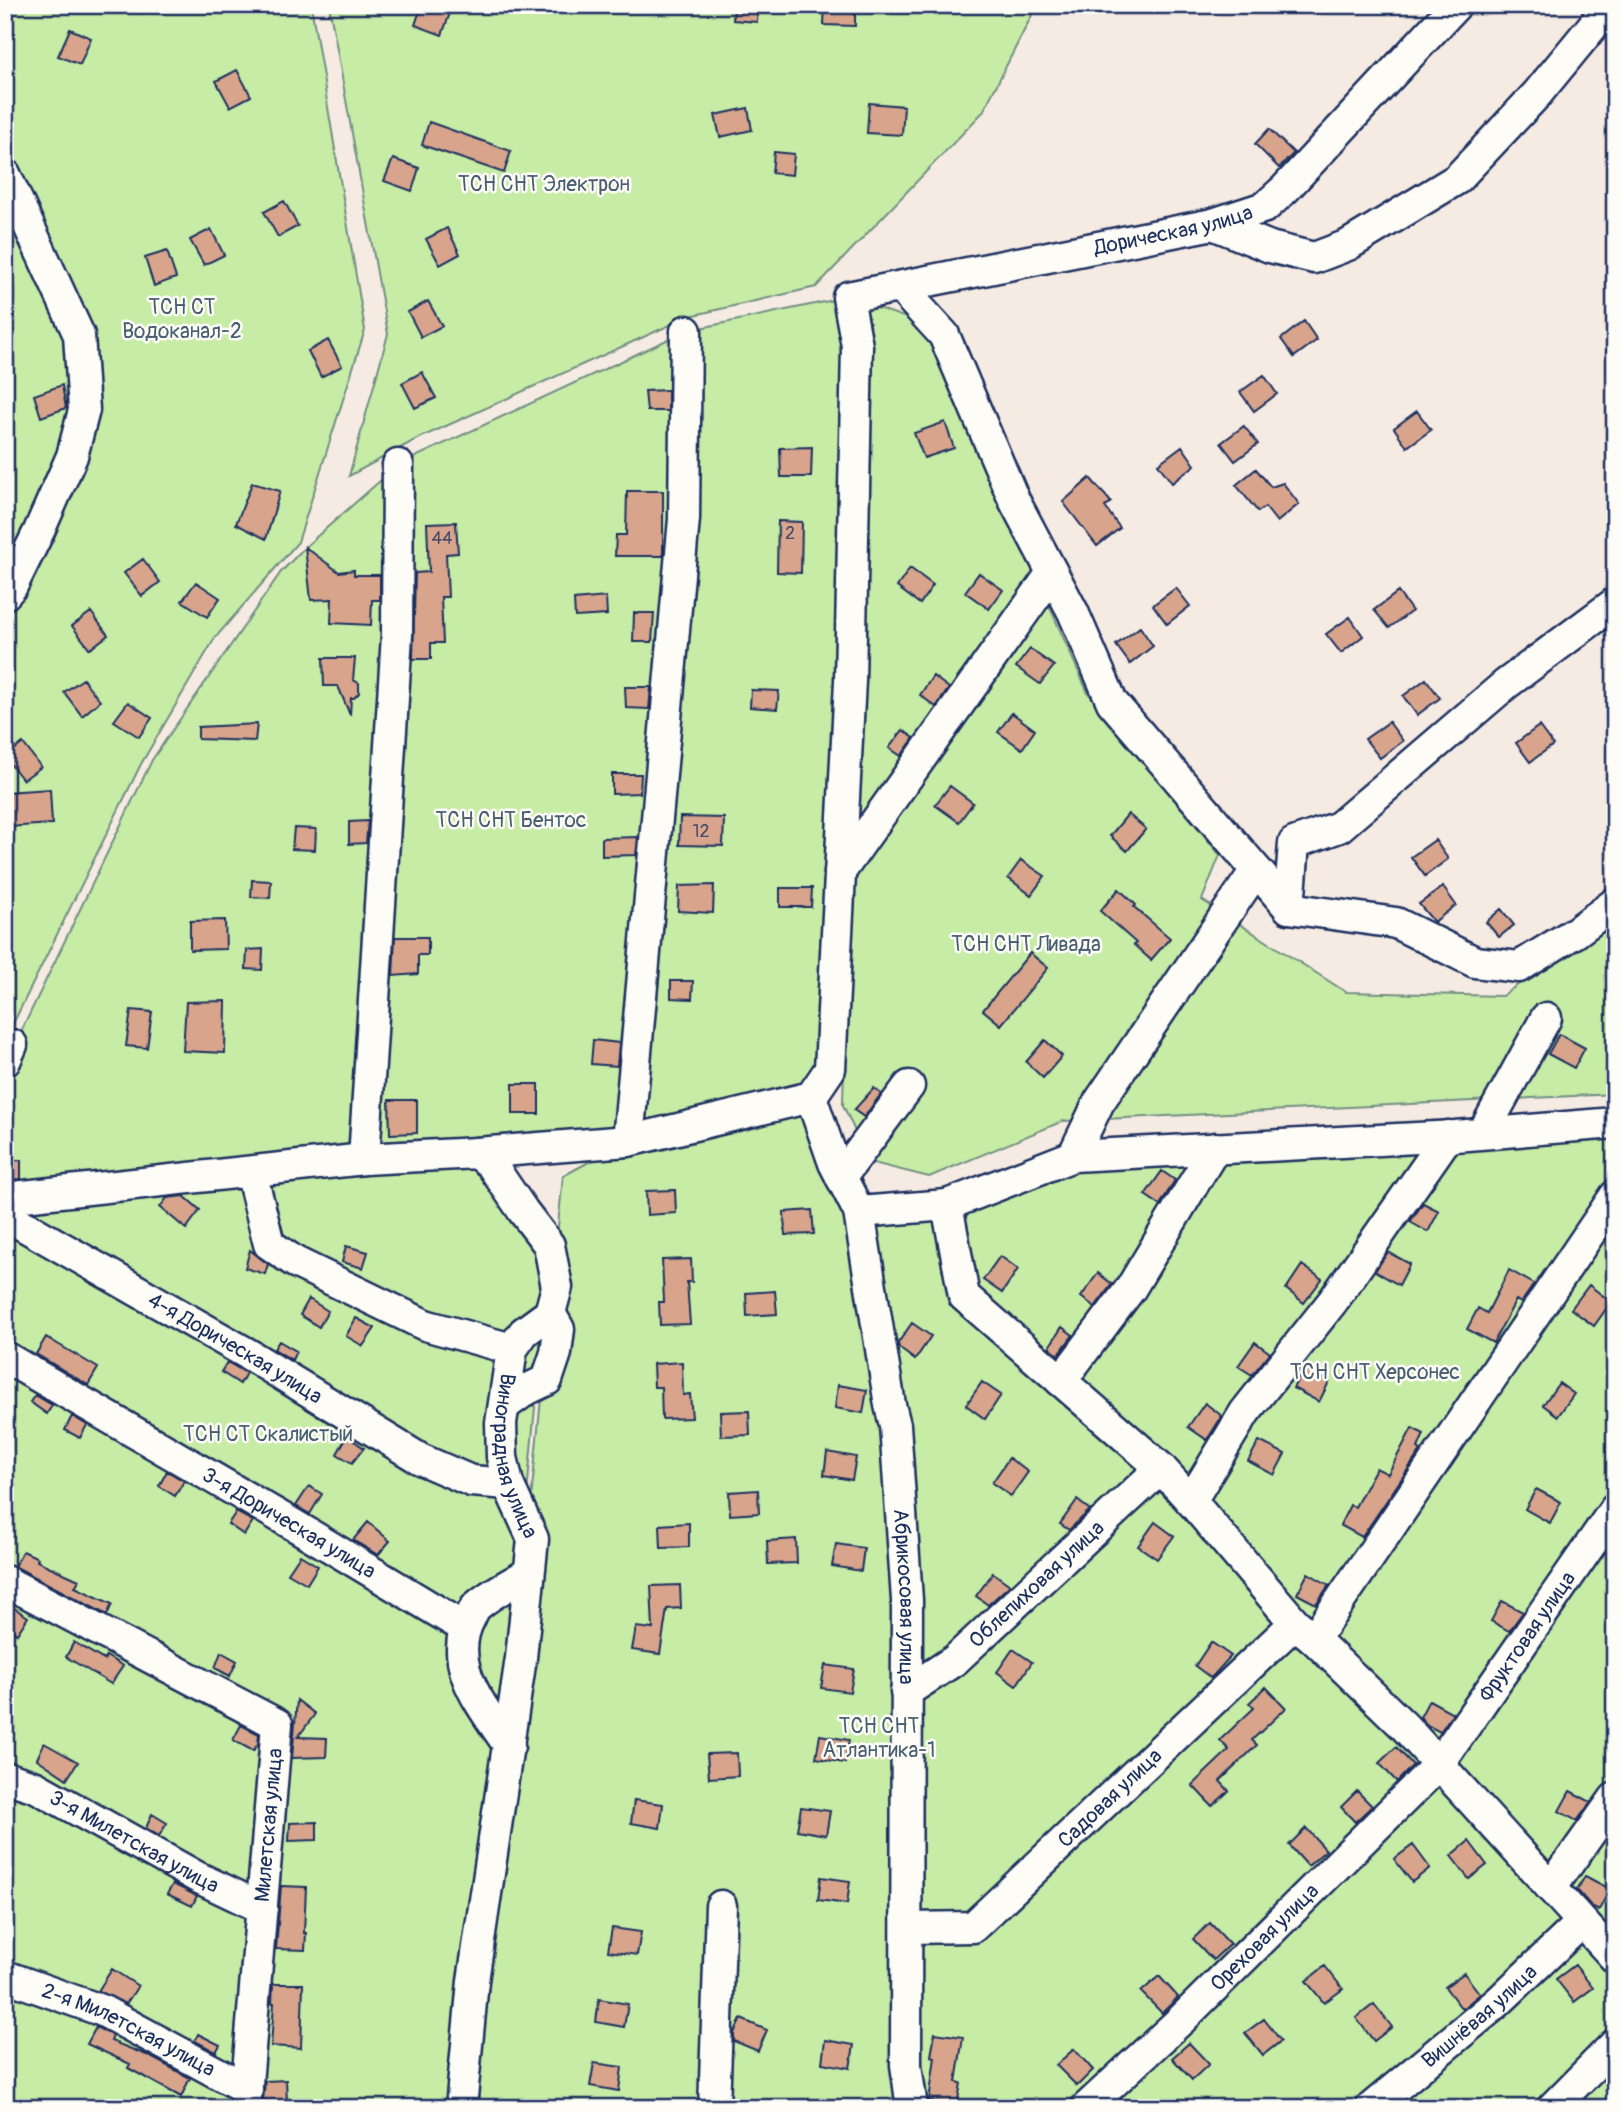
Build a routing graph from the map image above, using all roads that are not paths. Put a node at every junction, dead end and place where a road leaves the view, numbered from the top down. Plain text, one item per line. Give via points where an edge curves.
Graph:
1 (1456, 5) edge
2 (1610, 5) edge
3 (5, 174) edge
4 (1213, 224) junction
5 (900, 287) junction
6 (686, 331) dead end
7 (398, 465) dead end
8 (1052, 573) junction
9 (5, 594) edge
10 (1615, 603) edge
11 (1256, 870) junction
12 (840, 873) junction
13 (1615, 902) edge
14 (1289, 908) junction
15 (1546, 1018) dead end
16 (909, 1086) dead end
17 (811, 1097) junction
18 (1615, 1123) edge
19 (1483, 1133) junction
20 (1448, 1136) junction
21 (628, 1141) junction
22 (1215, 1148) junction
23 (477, 1153) junction
24 (1073, 1156) junction
25 (364, 1159) junction
26 (251, 1172) junction
27 (841, 1177) junction
28 (1615, 1196) edge
29 (5, 1198) edge
30 (947, 1205) junction
31 (859, 1212) junction
32 (5, 1215) edge
33 (550, 1313) junction
34 (512, 1349) junction
35 (5, 1357) edge
36 (1061, 1381) junction
37 (505, 1405) junction
38 (1161, 1468) junction
39 (508, 1484) junction
40 (1191, 1501) junction
41 (1615, 1509) edge
42 (529, 1573) junction
43 (5, 1581) edge
44 (465, 1628) junction
45 (1304, 1631) junction
46 (906, 1692) junction
47 (509, 1745) junction
48 (1439, 1764) junction
49 (5, 1777) edge
50 (1615, 1798) edge
51 (1551, 1888) junction
52 (722, 1906) dead end
53 (262, 1908) junction
54 (1582, 1922) junction
55 (907, 1928) junction
56 (1615, 1958) edge
57 (5, 1976) edge
58 (1615, 2044) edge
59 (246, 2098) edge
60 (461, 2108) edge
61 (714, 2108) edge
62 (912, 2108) edge
63 (1086, 2108) edge
64 (1371, 2108) edge
65 (1552, 2108) edge

1 - 4 street, Дорическая улица via 1265,207
2 - 4 street via 1537,94 1457,178 1348,245 1314,258 1270,247
3 - 9 street via 79,335 84,410 72,456
4 - 5 street, Дорическая улица
5 - 8 street via 944,335 1014,500
5 - 12 street, Дорическая улица via 848,297 857,346 850,681
6 - 21 street via 684,519
7 - 25 street via 397,635
8 - 11 street via 1112,702
8 - 12 street
10 - 14 street via 1506,684 1339,827 1294,843
11 - 14 street
11 - 24 street via 1099,1102
12 - 17 street via 830,1069
13 - 14 street via 1519,967 1475,962 1396,923
15 - 19 street
16 - 27 street
17 - 21 street
17 - 27 street, Абрикосовая улица
18 - 19 street
19 - 20 street
20 - 22 street
20 - 40 street via 1333,1301 1245,1412
21 - 23 street
22 - 24 street
22 - 36 street via 1131,1288
23 - 25 street
23 - 33 street via 491,1164 549,1245 557,1287
24 - 30 street
25 - 26 street
26 - 29 street
26 - 34 street via 269,1244 295,1262 425,1325
27 - 31 street, Абрикосовая улица
28 - 45 street, Садовая улица
30 - 31 street
30 - 36 street via 964,1296
31 - 46 street, Абрикосовая улица via 895,1425 906,1600
32 - 39 street, 4-я Дорическая улица via 420,1459 471,1481
33 - 34 street, Виноградная улица via 524,1332
33 - 37 street via 559,1329 547,1380
34 - 37 street, Виноградная улица
35 - 44 street, 3-я Дорическая улица
36 - 38 street
37 - 39 street, Виноградная улица via 502,1457
38 - 40 street
38 - 46 street, Облепиховая улица via 956,1660
39 - 42 street, Виноградная улица via 533,1539
40 - 45 street
41 - 48 street, Фруктовая улица
42 - 44 street via 476,1606
42 - 47 street, Виноградная улица
43 - 53 street, Милетская улица via 277,1724
44 - 47 street via 461,1649 464,1671
45 - 48 street
45 - 55 street, Садовая улица via 972,1927
46 - 55 street, Абрикосовая улица
47 - 60 street, Виноградная улица via 473,1982
48 - 51 street
48 - 63 street, Ореховая улица
49 - 53 street, 3-я Милетская улица via 36,1787
50 - 51 street
51 - 54 street
52 - 61 street
53 - 59 street, Милетская улица
54 - 56 street
54 - 64 street, Вишнёвая улица via 1498,2002
55 - 62 street, Абрикосовая улица via 906,2065
57 - 59 street, 2-я Милетская улица via 103,2011
58 - 65 street

